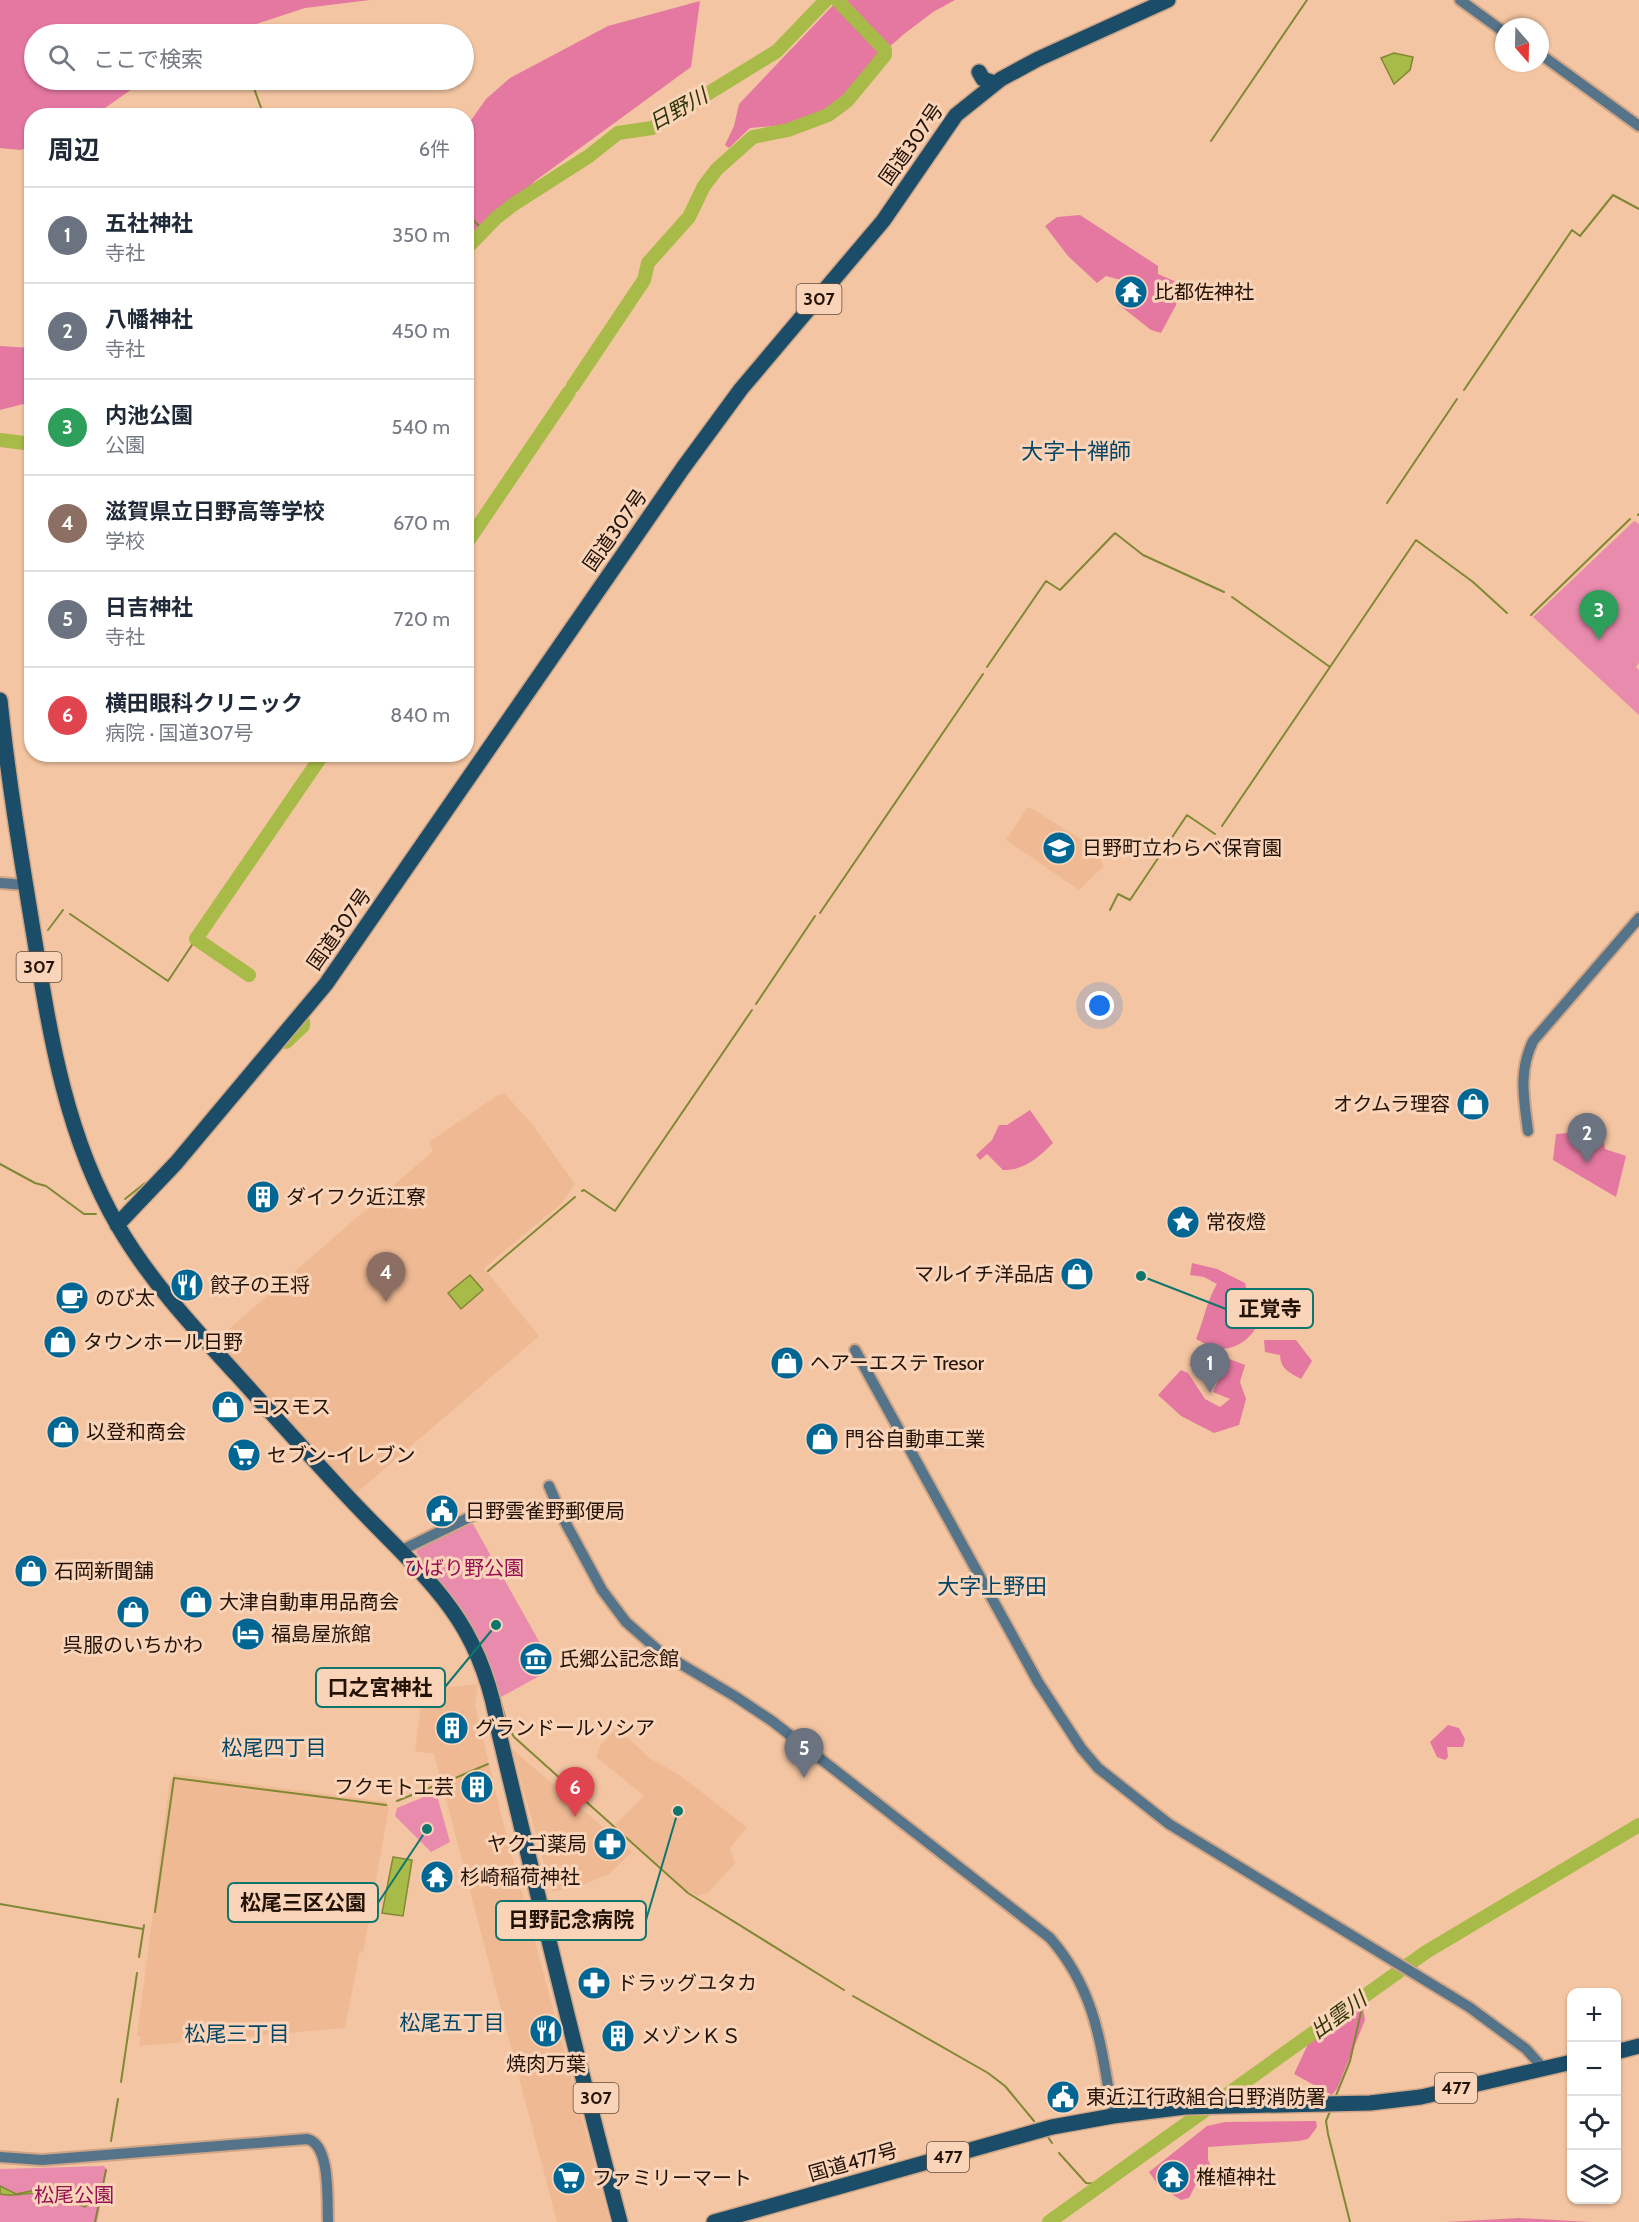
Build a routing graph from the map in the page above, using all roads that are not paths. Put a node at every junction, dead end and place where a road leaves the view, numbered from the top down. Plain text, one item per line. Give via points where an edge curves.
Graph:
1 (1168, 0) edge
2 (1460, 0) edge
3 (1495, 25) edge
4 (1549, 61) edge
5 (979, 72) dead end
6 (994, 83) junction
7 (1639, 126) edge
8 (0, 700) edge
9 (0, 883) edge
10 (26, 885) junction
11 (1639, 918) edge
12 (1528, 1131) dead end
13 (117, 1225) junction
14 (855, 1350) dead end
15 (549, 1486) dead end
16 (474, 1515) dead end
17 (402, 1550) junction
18 (558, 1975) junction
19 (1639, 2046) edge
20 (1621, 2051) edge
21 (1567, 2063) edge
22 (1544, 2069) junction
23 (1113, 2116) junction
24 (0, 2157) edge
25 (328, 2222) edge
26 (620, 2222) edge
27 (629, 2222) edge
28 (714, 2222) edge

1 - 6 highway, 国道307号 / 307
2 - 3 street
4 - 7 street
5 - 6 highway via 983,79
6 - 13 highway, 国道307号 / 307 via 956,115 883,221 741,388 326,984 176,1162
8 - 10 highway, 307
9 - 10 street
10 - 13 highway, 307 via 49,1027 66,1098 87,1161
11 - 12 street via 1533,1041 1522,1080
13 - 17 highway, 307 via 195,1329
14 - 22 street via 1038,1682 1098,1768 1169,1824 1497,2028 1526,2049
15 - 23 street via 602,1590 635,1632 772,1721 1050,1938 1082,1982 1093,2010
16 - 17 street
17 - 18 highway, 307 via 460,1619 482,1661
18 - 26 highway, 307
18 - 27 highway, 307 via 572,2009
19 - 20 highway
21 - 22 highway, 国道477号 / 477
22 - 23 highway, 国道477号 / 477 via 1421,2097 1332,2105 1185,2107
23 - 28 highway, 国道477号 / 477 via 1052,2127
24 - 25 street via 42,2160 307,2139 316,2142 323,2153

